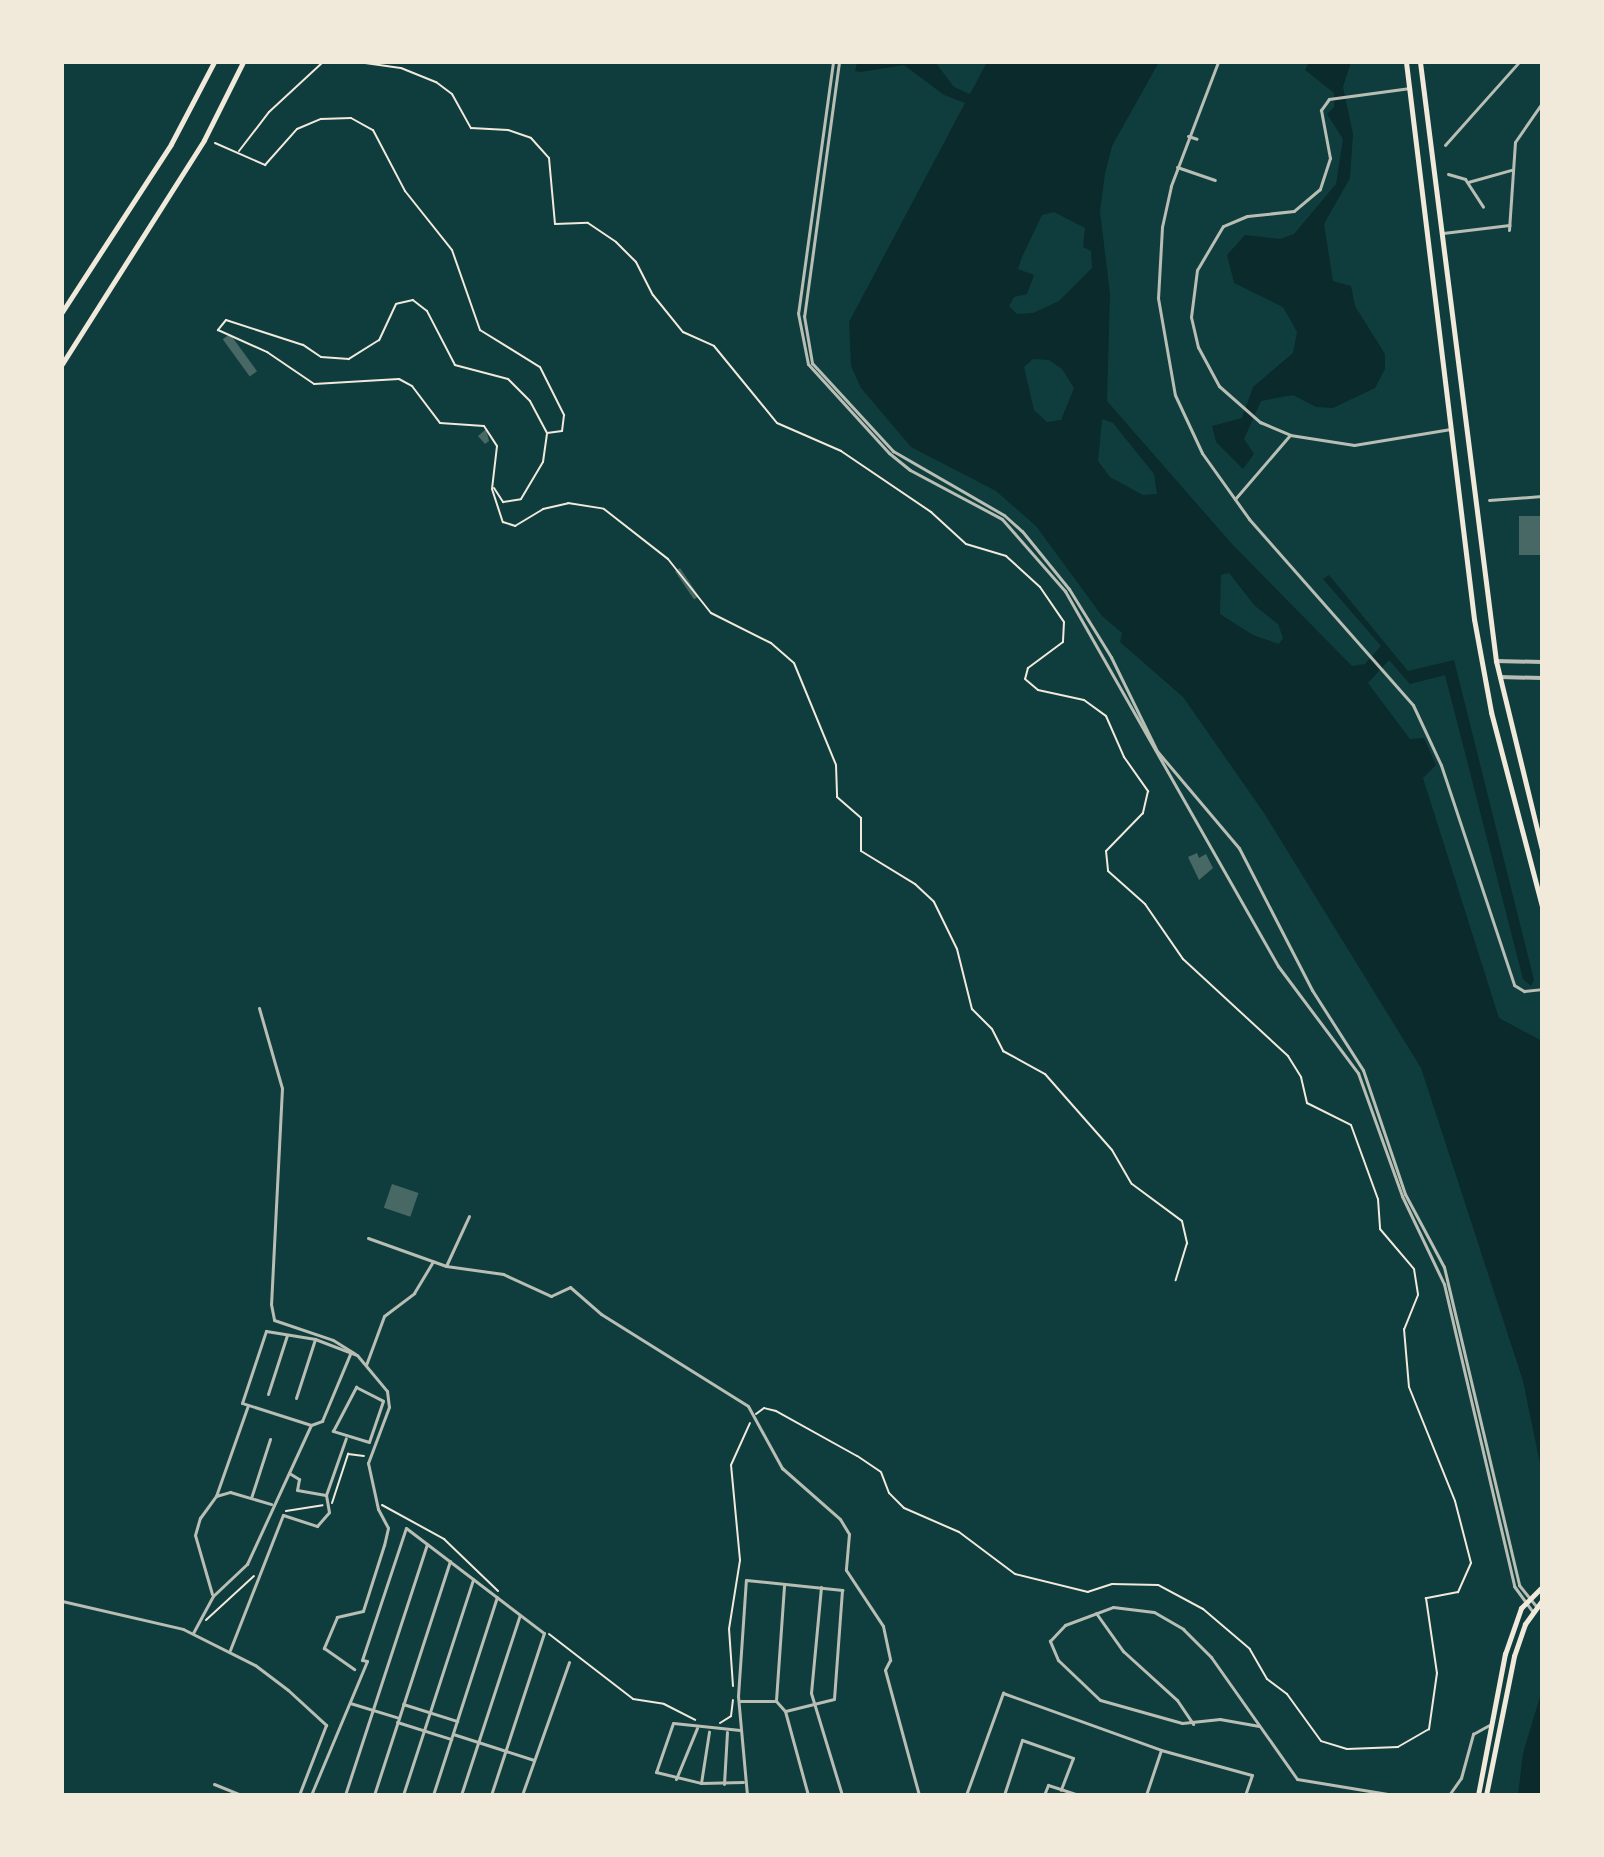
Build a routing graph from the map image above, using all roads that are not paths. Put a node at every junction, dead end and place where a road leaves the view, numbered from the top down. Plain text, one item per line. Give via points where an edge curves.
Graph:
1 (214, 62) edge
2 (243, 62) edge
3 (833, 62) edge
4 (839, 62) edge
5 (1218, 62) edge
6 (1406, 62) edge
7 (1420, 62) edge
8 (1519, 62) edge
9 (1410, 88) junction
10 (1542, 103) edge
11 (1188, 136) junction
12 (1197, 139) dead end
13 (1445, 145) dead end
14 (1177, 167) junction
15 (1511, 170) junction
16 (1448, 174) dead end
17 (1215, 180) dead end
18 (1467, 182) junction
19 (1483, 207) dead end
20 (1443, 233) junction
21 (62, 312) edge
22 (62, 364) edge
23 (810, 364) junction
24 (1451, 429) junction
25 (1290, 435) junction
26 (1542, 496) edge
27 (1235, 499) junction
28 (1489, 500) dead end
29 (1496, 661) junction
30 (1542, 662) edge
31 (1500, 677) junction
32 (1542, 678) edge
33 (1542, 849) edge
34 (1542, 906) edge
35 (1542, 989) edge
36 (259, 1008) dead end
37 (469, 1216) dead end
38 (368, 1238) dead end
39 (433, 1261) junction
40 (446, 1266) junction
41 (287, 1335) junction
42 (315, 1339) junction
43 (350, 1354) junction
44 (357, 1355) junction
45 (366, 1365) junction
46 (268, 1394) dead end
47 (296, 1398) dead end
48 (248, 1405) junction
49 (311, 1425) junction
50 (346, 1438) junction
51 (270, 1439) dead end
52 (289, 1473) junction
53 (326, 1495) junction
54 (216, 1496) junction
55 (251, 1498) junction
56 (271, 1504) junction
57 (427, 1544) junction
58 (450, 1561) junction
59 (473, 1579) junction
60 (784, 1584) junction
61 (821, 1587) junction
62 (1542, 1587) edge
63 (213, 1596) junction
64 (499, 1596) junction
65 (62, 1601) edge
66 (1527, 1601) junction
67 (1542, 1601) edge
68 (1534, 1608) junction
69 (1096, 1613) junction
70 (520, 1615) junction
71 (193, 1633) junction
72 (230, 1650) junction
73 (569, 1662) dead end
74 (354, 1669) dead end
75 (738, 1701) junction
76 (776, 1701) junction
77 (350, 1703) junction
78 (403, 1704) junction
79 (813, 1704) junction
80 (373, 1710) junction
81 (785, 1711) junction
82 (430, 1713) junction
83 (398, 1720) junction
84 (457, 1721) junction
85 (1193, 1724) junction
86 (1493, 1724) junction
87 (1259, 1726) junction
88 (697, 1728) junction
89 (424, 1730) junction
90 (709, 1730) junction
91 (740, 1730) junction
92 (727, 1732) junction
93 (452, 1737) junction
94 (478, 1742) junction
95 (1161, 1750) junction
96 (505, 1751) junction
97 (534, 1760) junction
98 (676, 1779) junction
99 (743, 1782) junction
100 (701, 1783) junction
101 (214, 1784) dead end
102 (724, 1784) junction
103 (1061, 1790) junction
104 (967, 1794) edge
105 (240, 1795) edge
106 (299, 1795) edge
107 (311, 1795) edge
108 (345, 1795) edge
109 (374, 1795) edge
110 (403, 1795) edge
111 (433, 1795) edge
112 (461, 1795) edge
113 (491, 1795) edge
114 (522, 1795) edge
115 (747, 1795) edge
116 (808, 1795) edge
117 (842, 1795) edge
118 (919, 1795) edge
119 (973, 1795) edge
120 (1004, 1795) edge
121 (1044, 1795) edge
122 (1078, 1795) edge
123 (1146, 1795) edge
124 (1245, 1795) edge
125 (1394, 1795) edge
126 (1449, 1795) edge
127 (1478, 1795) edge
128 (1486, 1795) edge

1 - 21 main road via 171,144
2 - 22 main road via 204,140
3 - 23 street via 798,313
4 - 23 street via 804,316
5 - 11 street
6 - 9 main road
7 - 20 main road
8 - 13 street
9 - 24 main road
9 - 25 street via 1332,99 1321,110 1330,158 1320,189 1294,211 1247,216 1223,226 1197,270 1190,306 1198,347 1219,386 1243,409
10 - 15 street via 1515,142
11 - 12 street
11 - 14 street
14 - 17 street
14 - 27 street via 1158,255 1164,353 1187,424
15 - 18 street
15 - 20 street via 1509,228
16 - 18 street via 1459,174
18 - 19 street
20 - 29 main road
23 - 66 street via 889,453 910,470 1002,519 1065,591 1278,966 1358,1073 1402,1196 1444,1284 1514,1586
23 - 66 street via 893,451 1004,515 1022,531 1069,589 1111,657 1157,751 1239,848 1312,990 1363,1070 1405,1194 1444,1267 1486,1457
24 - 25 street via 1354,445
24 - 34 main road via 1491,712
25 - 27 street
26 - 28 street
27 - 35 street via 1374,655 1431,740 1514,985 1524,991
29 - 30 street
29 - 31 main road
31 - 32 street
31 - 33 main road
36 - 44 street via 282,1088 274,1320 333,1340
37 - 40 street
38 - 39 street
39 - 40 street
39 - 45 street via 414,1293 384,1316
40 - 118 street via 503,1274 551,1296 570,1287 601,1314 728,1391 755,1416 782,1468 840,1519 849,1534 846,1570 883,1626 890,1660 885,1670
41 - 42 street
41 - 46 street
41 - 48 street via 266,1331 242,1403
42 - 43 street
42 - 47 street
43 - 44 street
43 - 49 street via 322,1421
44 - 45 street
45 - 74 street via 387,1391 389,1407 369,1461 378,1509 388,1528 363,1611 337,1617 324,1648
48 - 49 street
48 - 54 street
49 - 52 street
50 - 50 street via 333,1431 349,1393 356,1387 379,1395 383,1401 369,1442
50 - 53 street
51 - 55 street
52 - 53 street via 299,1479 297,1490
52 - 56 street
53 - 72 street via 330,1504 317,1526 283,1515
54 - 55 street via 230,1492
54 - 63 street via 195,1535
55 - 56 street
56 - 63 street via 247,1564
57 - 58 street
57 - 77 street via 406,1528
57 - 80 street
58 - 59 street
58 - 78 street
59 - 64 street
59 - 82 street
60 - 61 street
60 - 75 street via 746,1580
60 - 76 street
61 - 79 street
61 - 79 street via 842,1590 834,1699
62 - 66 main road
63 - 71 street
64 - 70 street
64 - 84 street
65 - 71 street
66 - 68 street
66 - 86 main road via 1505,1654
67 - 68 main road
68 - 128 main road via 1514,1656
69 - 85 street via 1123,1651 1177,1700
69 - 85 street via 1053,1633 1049,1648 1058,1660 1100,1700
69 - 87 street via 1128,1605 1183,1629 1211,1657
70 - 94 street
70 - 96 street via 544,1633
71 - 72 street
72 - 106 street via 288,1690 326,1725
73 - 97 street
75 - 76 street
75 - 91 street
76 - 81 street
77 - 80 street
77 - 107 street
78 - 82 street
78 - 83 street
79 - 81 street
79 - 117 street via 822,1717
80 - 83 street
80 - 108 street
81 - 116 street
82 - 84 street
82 - 89 street
83 - 89 street
83 - 109 street
84 - 93 street
85 - 87 street via 1220,1719
86 - 126 street via 1473,1734 1461,1778
86 - 127 main road
87 - 125 street via 1297,1779
88 - 90 street
88 - 98 street
88 - 98 street via 673,1723 656,1772
89 - 93 street
89 - 110 street
90 - 92 street
90 - 100 street
91 - 92 street
91 - 99 street
92 - 102 street
93 - 94 street
93 - 111 street
94 - 96 street
94 - 112 street
95 - 104 street via 1003,1693
95 - 123 street
95 - 124 street via 1252,1775
96 - 97 street
96 - 113 street
97 - 114 street
98 - 100 street
99 - 102 street
99 - 115 street
100 - 102 street
101 - 105 street
103 - 120 street via 1073,1758 1022,1740
103 - 121 street via 1048,1785
103 - 122 street
104 - 119 street

